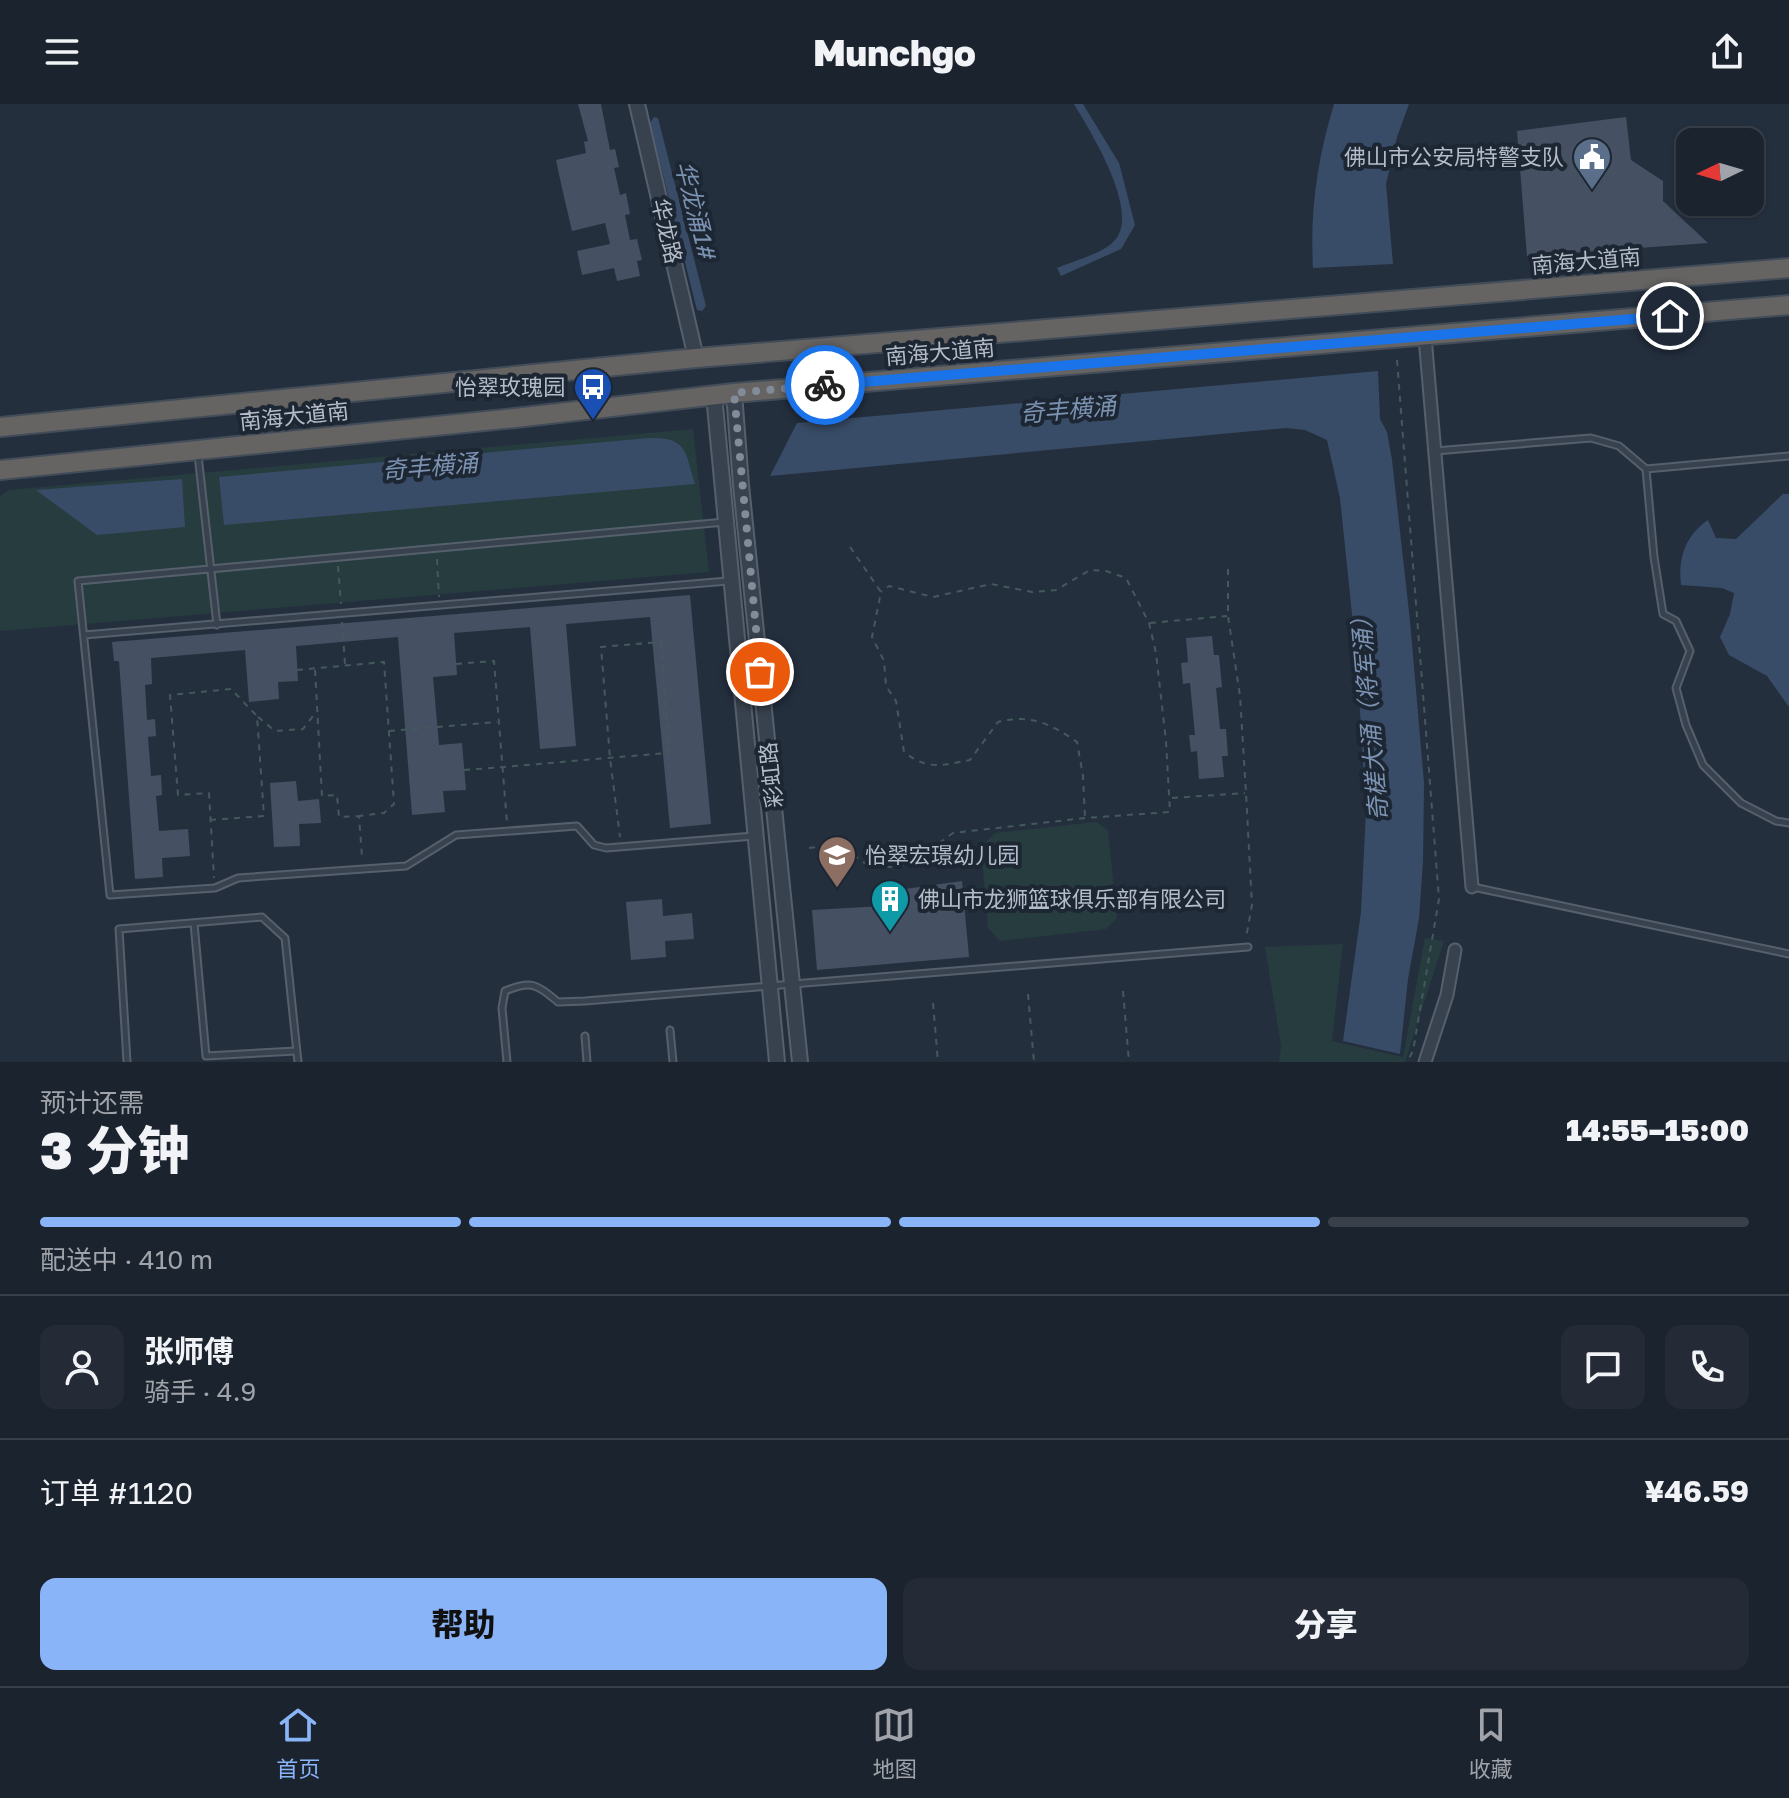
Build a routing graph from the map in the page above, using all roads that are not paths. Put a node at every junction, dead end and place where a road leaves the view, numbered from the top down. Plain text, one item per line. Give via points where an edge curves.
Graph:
1 (637, 104) edge
2 (1789, 268) edge
3 (1789, 305) edge
4 (1425, 337) junction
5 (696, 358) junction
6 (734, 393) junction
7 (714, 395) junction
8 (5, 425) edge
9 (197, 450) junction
10 (1434, 451) junction
11 (1789, 456) edge
12 (39, 466) junction
13 (1646, 469) junction
14 (0, 470) edge
15 (0, 480) edge
16 (726, 522) junction
17 (211, 568) junction
18 (732, 581) junction
19 (217, 625) junction
20 (84, 635) junction
21 (1789, 823) edge
22 (756, 836) junction
23 (1472, 887) joint
24 (194, 923) junction
25 (1248, 947) road end
26 (1455, 950) dead end
27 (1789, 954) edge
28 (793, 985) junction
29 (770, 988) junction
30 (670, 1030) dead end
31 (585, 1036) dead end
32 (296, 1051) junction
33 (127, 1062) edge
34 (298, 1062) edge
35 (507, 1062) edge
36 (587, 1062) edge
37 (673, 1062) edge
38 (777, 1062) edge
39 (800, 1062) edge
40 (1425, 1062) edge

1 - 5 street, 华龙路
2 - 5 highway, 南海大道南
3 - 4 highway, 南海大道南
4 - 6 highway, 南海大道南
4 - 10 street
5 - 8 highway, 南海大道南
6 - 7 highway, 南海大道南
6 - 28 street, 彩虹路
7 - 9 highway, 南海大道南
7 - 16 street, 彩虹路
9 - 12 highway, 南海大道南
9 - 17 lane
10 - 13 lane via 1591,438 1619,446
10 - 23 street
11 - 13 lane
12 - 14 highway, 南海大道南
12 - 15 highway
13 - 21 lane via 1663,614 1676,621 1690,651 1676,688 1686,725 1703,765 1741,803
16 - 17 lane
16 - 18 street, 彩虹路
17 - 19 lane
17 - 20 lane via 78,581
18 - 19 lane
18 - 22 street, 彩虹路
19 - 20 lane
20 - 22 lane via 110,895 215,888 238,878 406,866 456,835 577,826 594,845 606,848
22 - 29 street, 彩虹路
23 - 27 lane
24 - 32 lane via 262,917 285,938
24 - 32 lane via 206,1056
24 - 33 lane via 119,929
25 - 28 lane
26 - 40 street
28 - 29 lane
28 - 39 street, 彩虹路
29 - 35 lane via 558,1002 538,985 523,984 505,991
29 - 38 street, 彩虹路
30 - 37 lane
31 - 36 lane
32 - 34 lane

